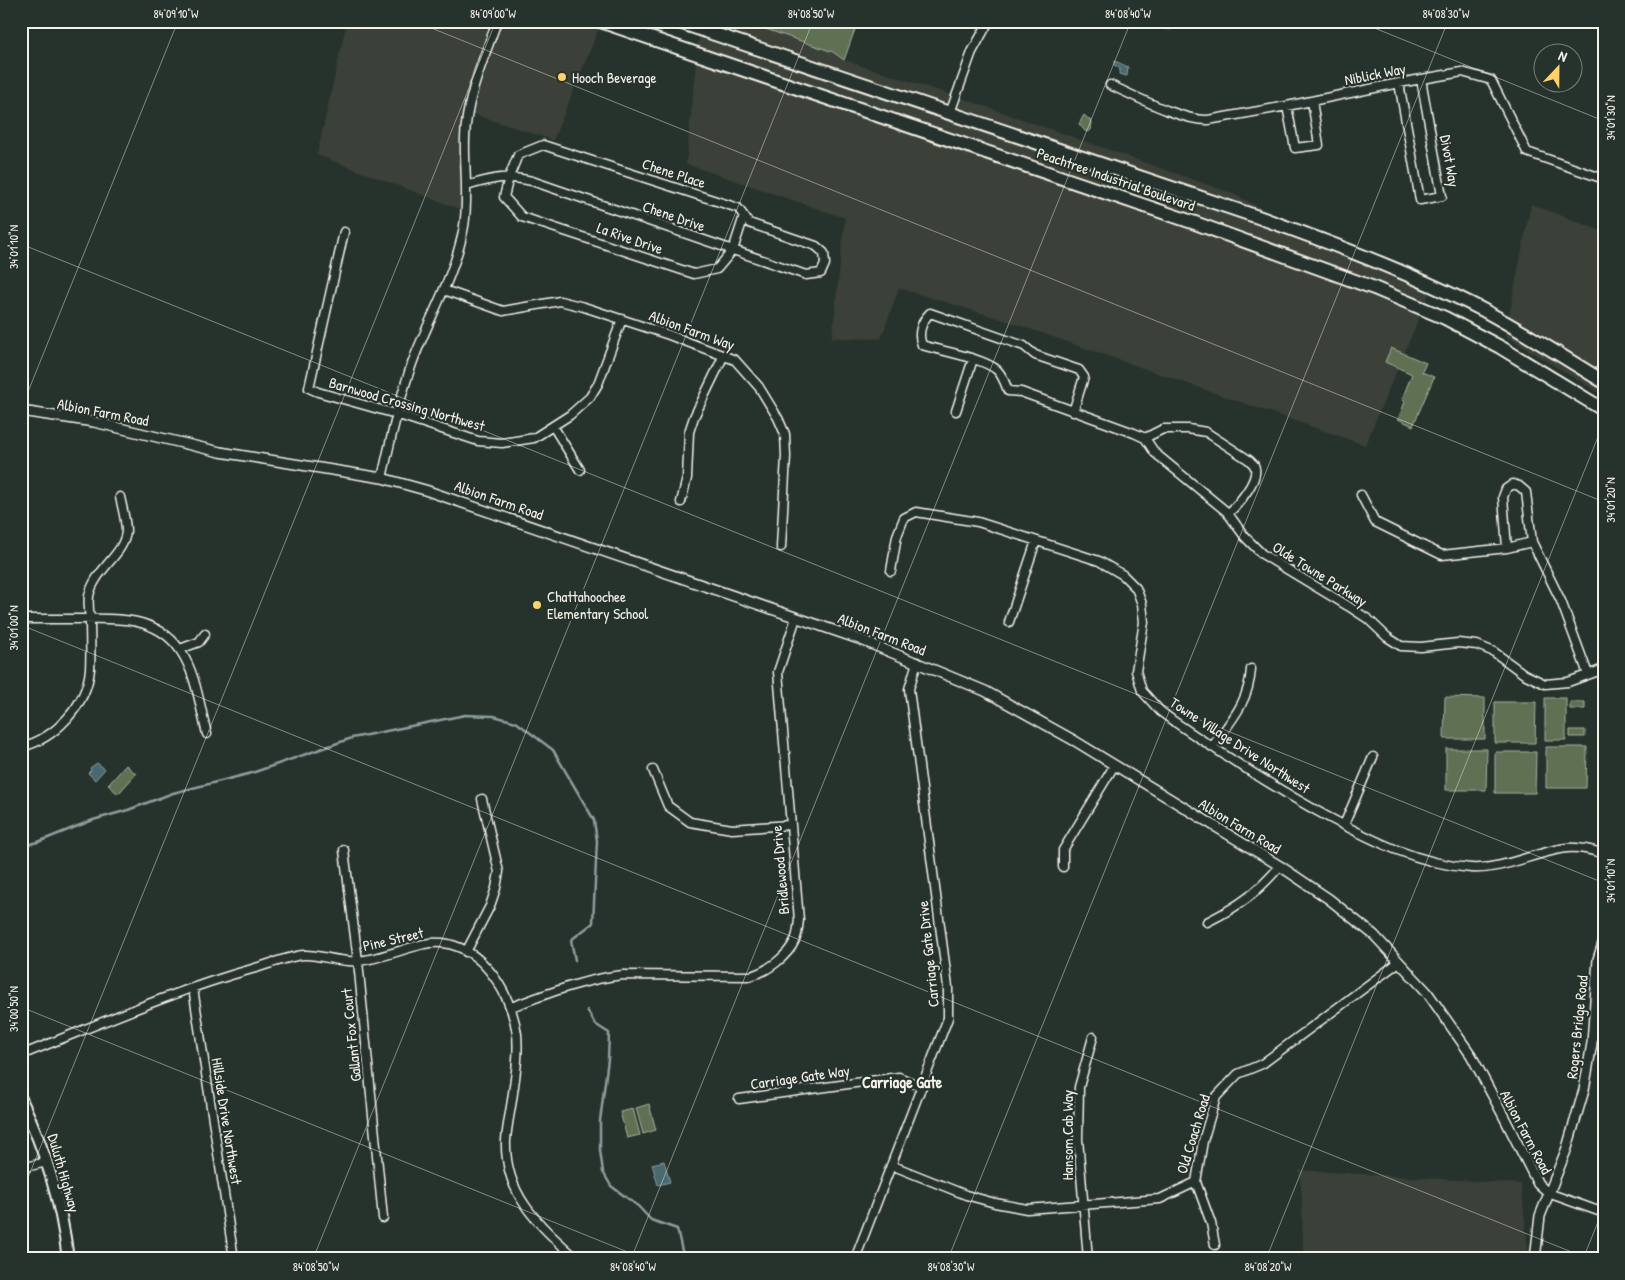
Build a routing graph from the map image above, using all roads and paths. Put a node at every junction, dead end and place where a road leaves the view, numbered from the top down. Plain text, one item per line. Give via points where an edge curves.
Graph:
1 (497, 21) edge
2 (600, 21) edge
3 (676, 21) edge
4 (989, 21) edge
5 (1139, 21) edge
6 (1183, 21) edge
7 (1421, 78) junction
8 (1399, 83) junction
9 (1110, 85) dead end
10 (1312, 101) junction
11 (1287, 106) junction
12 (950, 113) junction
13 (509, 177) junction
14 (1604, 179) edge
15 (466, 186) junction
16 (744, 216) junction
17 (344, 232) dead end
18 (733, 250) junction
19 (825, 264) joint
20 (444, 290) junction
21 (622, 319) junction
22 (724, 355) junction
23 (973, 359) junction
24 (1604, 382) edge
25 (1604, 410) edge
26 (21, 411) edge
27 (956, 411) dead end
28 (1073, 412) junction
29 (396, 414) junction
30 (553, 426) junction
31 (1145, 438) junction
32 (580, 470) dead end
33 (382, 478) junction
34 (1361, 495) dead end
35 (120, 497) dead end
36 (681, 502) dead end
37 (1228, 514) junction
38 (1036, 541) junction
39 (1532, 542) junction
40 (782, 547) dead end
41 (1507, 548) junction
42 (891, 571) dead end
43 (796, 618) junction
44 (21, 619) edge
45 (90, 619) junction
46 (1009, 622) dead end
47 (205, 634) dead end
48 (180, 649) junction
49 (917, 662) junction
50 (1251, 669) dead end
51 (1604, 669) edge
52 (1588, 674) junction
53 (207, 734) dead end
54 (21, 747) edge
55 (1212, 747) junction
56 (1373, 757) dead end
57 (1114, 766) junction
58 (652, 770) dead end
59 (482, 799) dead end
60 (790, 825) junction
61 (1344, 825) junction
62 (344, 850) dead end
63 (1604, 854) edge
64 (1280, 866) junction
65 (1063, 867) dead end
66 (1206, 922) dead end
67 (1604, 940) edge
68 (466, 952) junction
69 (358, 961) junction
70 (1399, 962) junction
71 (193, 988) junction
72 (511, 1008) junction
73 (1094, 1037) dead end
74 (21, 1056) edge
75 (922, 1087) junction
76 (21, 1099) edge
77 (739, 1099) dead end
78 (47, 1162) junction
79 (891, 1165) junction
80 (21, 1168) edge
81 (1196, 1182) junction
82 (1548, 1193) junction
83 (1082, 1204) junction
84 (1604, 1213) edge
85 (383, 1218) dead end
86 (1216, 1245) dead end
87 (68, 1259) edge
88 (234, 1259) edge
89 (577, 1259) edge
90 (855, 1259) edge
91 (1088, 1259) edge
92 (1536, 1259) edge

1 - 15 street via 468,106
2 - 25 highway, Peachtree Industrial Boulevard via 1195,223 1374,288 1445,318 1500,347
3 - 12 highway, Peachtree Industrial Boulevard
4 - 12 street via 972,52
5 - 6 street via 1170,24
7 - 8 street, Niblick Way
7 - 8 street, Divot Way via 1442,196 1420,200
7 - 14 street, Niblick Way via 1462,72 1491,80 1527,152
8 - 10 street, Niblick Way
9 - 11 street, Niblick Way via 1199,120
10 - 11 street, Niblick Way
10 - 11 street via 1319,146 1295,148
12 - 24 highway, Peachtree Industrial Boulevard via 1306,234 1402,272 1504,322
13 - 15 street, Chene Drive
13 - 16 street, Chene Place via 518,155 543,146 738,208
13 - 18 street, Chene Drive via 532,181
13 - 18 street, La Rive Drive via 504,197 522,217 694,274 717,269
15 - 20 street via 464,225
16 - 18 street, La Rive Drive
16 - 19 street, Chene Place via 749,223 816,246 824,253
17 - 29 street, Barnwood Crossing Northwest via 310,388
18 - 19 street, Chene Drive via 806,275 821,273
20 - 21 street, Albion Farm Way via 503,311 560,301
20 - 29 street via 413,361
21 - 22 street, Albion Farm Way
21 - 30 street, Barnwood Crossing Northwest via 598,384 570,415
22 - 36 street via 689,432 688,478
22 - 40 street, Albion Farm Way via 735,360 759,387 785,434
23 - 27 street
23 - 28 street via 996,369 1004,378 1008,391 1021,392
23 - 28 street via 922,345 922,324 930,312 1079,370 1084,378
26 - 33 street, Albion Farm Road via 94,422 220,452
28 - 31 street
29 - 30 street, Barnwood Crossing Northwest via 478,440 502,443 534,438
29 - 33 street
30 - 32 street
31 - 37 street, Olde Towne Parkway via 1155,453
31 - 37 street via 1163,429 1206,432 1254,465 1256,473 1243,498
33 - 43 street, Albion Farm Road
34 - 41 street via 1375,522 1442,555
35 - 45 street via 126,532 114,557 96,578 89,596
37 - 52 street, Olde Towne Parkway via 1262,554 1368,619 1401,646 1477,645 1545,684 1568,682
38 - 42 street, Towne Village Drive Northwest via 978,522 916,512 904,518 897,536
38 - 46 street
38 - 55 street, Towne Village Drive Northwest via 1099,562 1123,575 1136,588 1144,622 1136,671 1142,691 1160,711
39 - 41 street
39 - 41 street via 1526,492 1513,484 1503,497
39 - 52 street via 1561,601
43 - 49 street, Albion Farm Road
43 - 60 street, Bridlewood Drive via 778,672
44 - 45 street
45 - 48 street via 118,618 151,626
45 - 54 street via 90,670 85,690 58,729 35,744
47 - 48 street via 199,642
48 - 53 street via 192,677
49 - 57 street, Albion Farm Road via 985,690
49 - 75 street, Carriage Gate Drive via 910,689 948,987 948,1018
50 - 55 street via 1249,689 1242,706
51 - 52 street, Olde Towne Parkway
55 - 61 street, Towne Village Drive Northwest via 1278,790
56 - 61 street
57 - 64 street, Albion Farm Road
57 - 65 street via 1064,850
58 - 60 street via 668,806 690,822 732,829
59 - 68 street via 498,872 490,906
60 - 72 street, Bridlewood Drive via 798,931 790,949 766,970 750,976 606,977
61 - 63 street, Towne Village Drive Northwest via 1408,855 1438,864 1473,868 1500,866 1567,848
62 - 69 street, Gallant Fox Court
64 - 66 street via 1253,895
64 - 70 street, Albion Farm Road via 1329,899 1374,936
67 - 82 street, Rogers Bridge Road via 1598,959 1592,1043 1584,1090 1567,1148
68 - 69 street, Pine Street via 445,944 425,944
68 - 72 street, Pine Street via 490,970
69 - 71 street, Pine Street via 304,955
69 - 85 street, Gallant Fox Court
70 - 81 street, Old Coach Road via 1262,1064 1238,1074 1216,1097 1203,1141
70 - 82 street, Albion Farm Road via 1427,992 1470,1055 1538,1184
71 - 74 street, Pine Street
71 - 88 street, Hillside Drive Northwest
72 - 89 street, Pine Street via 518,1055 506,1140 509,1171 514,1188 536,1221
73 - 83 street, Hansom Cab Way via 1080,1087 1078,1139
75 - 77 street, Carriage Gate Way via 900,1077
75 - 79 street, Carriage Gate Drive
76 - 78 main road, Duluth Highway
78 - 80 street
78 - 87 main road, Duluth Highway via 59,1204
79 - 83 street, Old Coach Road via 995,1203 1027,1209
79 - 90 street, Carriage Gate Drive
81 - 83 street, Old Coach Road via 1160,1199
81 - 86 street
82 - 84 street
82 - 92 street, Rogers Bridge Road via 1540,1216
83 - 91 street, Hansom Cab Way

